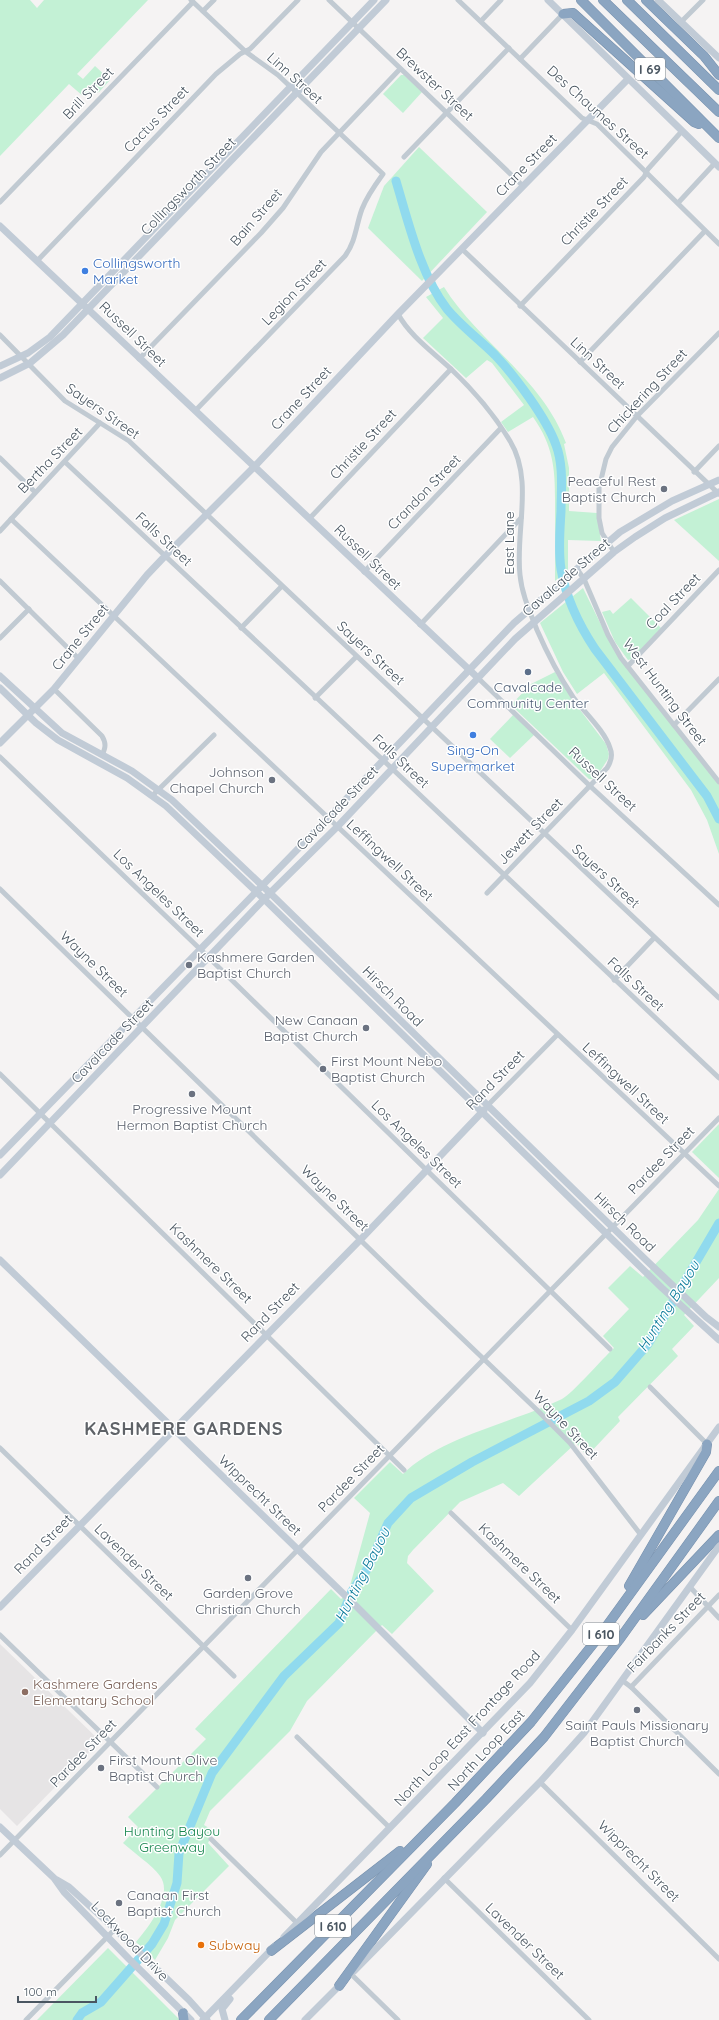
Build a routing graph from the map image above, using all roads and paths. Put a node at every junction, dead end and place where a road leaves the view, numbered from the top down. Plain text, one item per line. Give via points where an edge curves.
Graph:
1 (214, 0) edge
2 (298, 0) edge
3 (329, 0) edge
4 (374, 0) edge
5 (386, 0) edge
6 (458, 0) edge
7 (501, 0) edge
8 (548, 0) edge
9 (581, 0) edge
10 (603, 0) edge
11 (607, 0) edge
12 (627, 0) edge
13 (646, 0) edge
14 (658, 0) edge
15 (703, 0) edge
16 (192, 1) edge
17 (203, 11) junction
18 (563, 14) junction
19 (480, 21) junction
20 (352, 22) junction
21 (681, 22) junction
22 (359, 28) junction
23 (636, 31) junction
24 (509, 48) junction
25 (246, 52) junction
26 (719, 58) edge
27 (520, 59) junction
28 (400, 69) junction
29 (719, 75) edge
30 (628, 78) junction
31 (290, 86) junction
32 (719, 90) edge
33 (296, 92) junction
34 (447, 112) junction
35 (719, 112) edge
36 (587, 120) junction
37 (710, 130) junction
38 (682, 131) junction
39 (338, 134) junction
40 (719, 138) edge
41 (404, 157) dead end
42 (717, 165) edge
43 (647, 172) junction
44 (383, 174) joint
45 (523, 186) junction
46 (0, 202) edge
47 (678, 203) junction
48 (0, 226) edge
49 (705, 231) junction
50 (719, 244) edge
51 (462, 249) junction
52 (37, 260) junction
53 (83, 303) junction
54 (520, 306) junction
55 (89, 309) junction
56 (398, 314) junction
57 (719, 333) edge
58 (0, 335) edge
59 (22, 357) junction
60 (140, 359) junction
61 (580, 362) junction
62 (30, 363) junction
63 (0, 366) edge
64 (451, 369) junction
65 (0, 378) edge
66 (195, 411) junction
67 (636, 416) junction
68 (100, 423) junction
69 (501, 428) junction
70 (719, 446) edge
71 (0, 458) edge
72 (65, 462) junction
73 (254, 467) junction
74 (694, 472) junction
75 (719, 480) edge
76 (708, 485) junction
77 (35, 492) junction
78 (718, 493) edge
79 (659, 509) junction
80 (206, 515) junction
81 (521, 518) junction
82 (664, 518) junction
83 (11, 519) junction
84 (309, 519) junction
85 (0, 531) edge
86 (608, 542) junction
87 (614, 552) junction
88 (165, 556) junction
89 (577, 569) junction
90 (719, 570) edge
91 (364, 572) junction
92 (584, 579) junction
93 (0, 581) edge
94 (281, 587) junction
95 (29, 609) junction
96 (529, 609) junction
97 (114, 616) junction
98 (534, 622) junction
99 (420, 625) junction
100 (241, 628) junction
101 (0, 638) edge
102 (356, 657) junction
103 (79, 659) junction
104 (628, 666) junction
105 (469, 670) junction
106 (0, 676) edge
107 (478, 678) junction
108 (719, 679) edge
109 (0, 688) edge
110 (54, 689) junction
111 (315, 698) junction
112 (34, 708) junction
113 (28, 715) junction
114 (424, 718) junction
115 (674, 726) junction
116 (432, 727) junction
117 (214, 735) dead end
118 (0, 743) edge
119 (102, 755) junction
120 (0, 757) edge
121 (383, 760) junction
122 (393, 769) junction
123 (719, 782) edge
124 (590, 786) junction
125 (159, 790) junction
126 (153, 795) junction
127 (329, 817) junction
128 (337, 827) junction
129 (544, 834) junction
130 (504, 876) junction
131 (261, 885) junction
132 (0, 889) edge
133 (255, 891) junction
134 (270, 893) junction
135 (487, 893) dead end
136 (264, 900) junction
137 (719, 905) edge
138 (654, 938) junction
139 (200, 949) junction
140 (209, 958) junction
141 (614, 980) junction
142 (719, 998) edge
143 (380, 1001) junction
144 (374, 1007) junction
145 (132, 1017) junction
146 (142, 1027) junction
147 (557, 1035) junction
148 (87, 1064) junction
149 (0, 1074) edge
150 (98, 1074) junction
151 (719, 1078) edge
152 (484, 1109) junction
153 (40, 1113) junction
154 (719, 1118) edge
155 (51, 1123) junction
156 (684, 1153) junction
157 (0, 1155) edge
158 (427, 1170) junction
159 (1, 1171) edge
160 (719, 1186) edge
161 (612, 1227) junction
162 (606, 1234) junction
163 (360, 1238) junction
164 (0, 1260) edge
165 (550, 1290) junction
166 (719, 1327) edge
167 (266, 1335) junction
168 (719, 1340) edge
169 (610, 1349) dead end
170 (484, 1360) junction
171 (650, 1387) dead end
172 (719, 1427) edge
173 (174, 1430) junction
174 (707, 1444) junction
175 (0, 1448) edge
176 (390, 1456) junction
177 (404, 1470) dead end
178 (719, 1471) edge
179 (719, 1501) edge
180 (451, 1512) dead end
181 (80, 1526) junction
182 (641, 1535) junction
183 (719, 1535) edge
184 (719, 1546) edge
185 (298, 1550) junction
186 (690, 1587) junction
187 (719, 1595) edge
188 (0, 1607) edge
189 (708, 1607) junction
190 (719, 1618) edge
191 (572, 1630) junction
192 (601, 1634) junction
193 (0, 1635) edge
194 (619, 1640) junction
195 (204, 1647) junction
196 (234, 1676) dead end
197 (623, 1681) junction
198 (631, 1687) junction
199 (483, 1733) junction
200 (297, 1737) dead end
201 (111, 1742) junction
202 (719, 1774) edge
203 (540, 1782) junction
204 (157, 1787) dead end
205 (0, 1826) edge
206 (390, 1828) junction
207 (426, 1831) junction
208 (211, 1839) dead end
209 (14, 1840) junction
210 (434, 1851) junction
211 (0, 1855) edge
212 (54, 1878) junction
213 (444, 1878) junction
214 (297, 1923) junction
215 (115, 1929) junction
216 (107, 1937) junction
217 (271, 1951) junction
218 (719, 1959) edge
219 (351, 1974) junction
220 (240, 1982) junction
221 (339, 1986) junction
222 (184, 2016) edge
223 (205, 2019) edge
224 (26, 2020) edge
225 (191, 2020) edge
226 (226, 2020) edge
227 (240, 2020) edge
228 (269, 2020) edge
229 (305, 2020) edge
230 (398, 2020) edge
231 (589, 2020) edge

1 - 17 street
2 - 25 street, Cactus Street
3 - 20 street, Brewster Street
4 - 20 main road, Collingsworth Street
5 - 22 main road, Collingsworth Street
6 - 19 street, Des Chaumes Street
7 - 19 street
8 - 18 main road
9 - 37 highway, I 69
10 - 23 highway
11 - 23 highway
12 - 32 highway, I 69
13 - 29 highway via 704,56
14 - 21 main road
15 - 21 street
16 - 17 street, Linn Street
16 - 46 street, Brill Street
17 - 25 street, Linn Street
18 - 27 street
18 - 30 main road
18 - 37 highway via 573,13 694,122
19 - 24 street, Des Chaumes Street
20 - 22 street, Brewster Street
20 - 31 main road, Collingsworth Street
21 - 26 main road
22 - 28 street, Brewster Street
22 - 33 main road, Collingsworth Street
23 - 35 highway
24 - 27 street, Des Chaumes Street
24 - 34 street
25 - 31 street, Linn Street via 273,70
25 - 52 street, Cactus Street via 216,74
27 - 36 street, Des Chaumes Street
28 - 34 street, Brewster Street
28 - 39 street, Bain Street
30 - 36 main road, Crane Street
30 - 38 main road
31 - 33 street, Linn Street
31 - 53 main road, Collingsworth Street
33 - 39 street, Linn Street
33 - 55 main road, Collingsworth Street
34 - 41 street
34 - 45 street, Brewster Street
36 - 43 street, Des Chaumes Street via 597,124
36 - 45 main road, Crane Street
37 - 40 highway, I 69
38 - 42 main road
38 - 43 street, Christie Street
39 - 44 street, Linn Street
39 - 60 street, Bain Street via 321,152 283,208
42 - 47 street
43 - 47 street, Des Chaumes Street
43 - 54 street, Christie Street
44 - 66 street, Legion Street via 370,192 362,210 354,242 345,256
45 - 51 main road, Crane Street
47 - 49 street, Des Chaumes Street
48 - 52 main road, Russell Street
49 - 50 street, Des Chaumes Street
49 - 61 street
51 - 54 street, Linn Street
51 - 56 main road, Crane Street
52 - 53 main road, Russell Street
53 - 55 main road, Russell Street
53 - 59 main road, Collingsworth Street via 50,337
54 - 61 street, Linn Street
55 - 60 main road, Russell Street
55 - 62 main road, Collingsworth Street via 55,344
56 - 64 street, East Lane via 413,334
56 - 73 main road, Crane Street
57 - 67 street, Chickering Street
58 - 59 street, Sayers Street
59 - 62 street, Sayers Street
59 - 63 main road, Collingsworth Street
60 - 66 main road, Russell Street
61 - 67 street, Linn Street
62 - 65 main road, Collingsworth Street
62 - 68 street, Sayers Street via 65,401
64 - 69 street, East Lane via 480,400
64 - 84 street, Christie Street
66 - 73 main road, Russell Street
67 - 74 street, Linn Street
67 - 86 street, Chickering Street via 612,447 601,475 599,518 602,533
68 - 72 street, Bertha Street
68 - 80 street, Sayers Street via 129,441
69 - 81 street, East Lane via 519,460 522,486
69 - 91 street, Crandon Street
70 - 74 street
71 - 77 street
72 - 77 street, Bertha Street
72 - 88 street, Falls Street
73 - 80 main road, Crane Street
73 - 84 main road, Russell Street
74 - 76 street, Linn Street
75 - 76 main road, Cavalcade Street
76 - 78 street, Linn Street
76 - 79 main road, Cavalcade Street
77 - 83 street, Bertha Street
78 - 82 main road, Cavalcade Street
79 - 82 main road
79 - 86 main road, Cavalcade Street
80 - 88 main road, Crane Street
80 - 94 street, Sayers Street
81 - 96 street, East Lane via 520,574 523,594
81 - 99 street
82 - 87 main road, Cavalcade Street
83 - 85 street, Bertha Street
83 - 97 street, Leffingwell Street
84 - 91 main road, Russell Street
86 - 87 street, Chickering Street
86 - 89 main road, Cavalcade Street
87 - 92 main road, Cavalcade Street
88 - 97 main road, Crane Street
88 - 100 street, Falls Street
89 - 92 street, West Hunting Street
89 - 96 main road, Cavalcade Street
90 - 104 street, Coal Street
91 - 99 main road, Russell Street
92 - 98 main road, Cavalcade Street
92 - 104 street, West Hunting Street via 608,635
93 - 95 street
94 - 100 street
94 - 102 street, Sayers Street
95 - 101 street
95 - 103 street
96 - 98 street, East Lane
96 - 105 main road, Cavalcade Street
97 - 103 main road, Crane Street
97 - 127 street, Leffingwell Street
98 - 107 main road, Cavalcade Street
98 - 124 street, East Lane via 573,696 607,740 610,748 612,756 608,765
99 - 105 main road, Russell Street
100 - 111 street, Falls Street
102 - 111 street
102 - 114 street, Sayers Street
103 - 110 main road, Crane Street
104 - 115 street, West Hunting Street
105 - 107 main road, Russell Street
105 - 114 main road, Cavalcade Street
106 - 112 main road, Hirsch Road
107 - 116 main road, Cavalcade Street
107 - 124 street, Russell Street
108 - 115 street
109 - 113 main road, Hirsch Road
110 - 112 main road, Crane Street
110 - 119 street via 102,736 105,741
111 - 121 street, Falls Street
112 - 113 main road, Crane Street
112 - 119 main road, Hirsch Road via 62,733
113 - 118 main road, Crane Street
113 - 126 main road, Hirsch Road via 58,740
114 - 116 street, Sayers Street
114 - 121 main road, Cavalcade Street
115 - 123 street, West Hunting Street
116 - 122 main road, Cavalcade Street
116 - 129 street, Sayers Street
117 - 125 street
119 - 125 main road, Hirsch Road
120 - 139 street, Los Angeles Street
121 - 122 street, Falls Street
121 - 127 main road, Cavalcade Street
122 - 128 main road, Cavalcade Street
122 - 130 street, Falls Street
124 - 129 street, Jewett Street
124 - 137 street, Russell Street
125 - 126 street
125 - 131 main road, Hirsch Road
126 - 133 main road, Hirsch Road
127 - 128 street, Leffingwell Street
127 - 131 main road, Cavalcade Street
128 - 134 main road, Cavalcade Street
128 - 147 street, Leffingwell Street
129 - 130 street, Jewett Street
129 - 138 street, Sayers Street
130 - 135 street, Jewett Street
130 - 141 street, Falls Street
131 - 133 main road, Cavalcade Street
131 - 134 main road, Hirsch Road
132 - 145 street, Wayne Street
133 - 136 main road, Hirsch Road
133 - 139 main road, Cavalcade Street
134 - 136 main road, Cavalcade Street
134 - 143 main road, Hirsch Road
136 - 140 main road, Cavalcade Street
136 - 144 main road, Hirsch Road
138 - 141 street
138 - 142 street, Sayers Street
139 - 140 street, Los Angeles Street
139 - 145 main road, Cavalcade Street
140 - 146 main road, Cavalcade Street
140 - 158 street, Los Angeles Street
141 - 151 street, Falls Street
143 - 144 main road
143 - 152 main road, Hirsch Road
144 - 152 main road, Hirsch Road
145 - 146 street, Wayne Street
145 - 148 main road, Cavalcade Street
146 - 150 main road, Cavalcade Street
146 - 163 street, Wayne Street
147 - 152 street, Rand Street
147 - 156 street, Leffingwell Street
148 - 150 main road
148 - 153 main road, Cavalcade Street
149 - 153 street, Kashmere Street
150 - 155 main road, Cavalcade Street
152 - 158 main road, Rand Street
152 - 161 main road, Hirsch Road
152 - 162 main road, Hirsch Road
153 - 155 street, Kashmere Street
153 - 157 main road, Cavalcade Street
154 - 156 street, Pardee Street
155 - 159 main road, Cavalcade Street
155 - 167 street, Kashmere Street
156 - 160 street, Leffingwell Street
156 - 161 street, Pardee Street
158 - 163 main road, Rand Street
158 - 165 street, Los Angeles Street
161 - 162 street, Pardee Street
161 - 166 main road, Hirsch Road
162 - 165 street, Pardee Street
162 - 168 main road, Hirsch Road
163 - 167 main road, Rand Street
163 - 170 street, Wayne Street
164 - 173 main road, Wipprecht Street
165 - 169 street, Los Angeles Street
165 - 170 street, Pardee Street
167 - 173 main road, Rand Street
167 - 176 street, Kashmere Street
170 - 176 street, Pardee Street
170 - 182 street, Wayne Street via 553,1426 589,1466
171 - 174 street
172 - 174 main road, North Loop East Frontage Road
173 - 181 main road, Rand Street
173 - 185 main road, Wipprecht Street
174 - 182 main road, North Loop East Frontage Road
174 - 192 highway via 706,1452
175 - 181 street, Lavender Street
176 - 177 street, Kashmere Street
176 - 185 street, Pardee Street
178 - 192 highway, North Loop East / I 610
179 - 194 highway, I 610
180 - 191 street, Kashmere Street
181 - 188 main road, Rand Street
181 - 195 street, Lavender Street
182 - 191 main road, North Loop East Frontage Road
183 - 194 highway
184 - 186 main road
185 - 195 street, Pardee Street
185 - 199 main road, Wipprecht Street
186 - 189 street
186 - 197 main road
187 - 189 street, Fairbanks Street
189 - 190 street
189 - 198 street, Fairbanks Street
191 - 199 main road, North Loop East Frontage Road via 530,1683
192 - 207 highway, North Loop East / I 610 via 515,1740
193 - 201 street
194 - 210 highway, I 610 via 544,1737
195 - 196 street, Lavender Street
195 - 201 street, Pardee Street
197 - 198 street
197 - 203 main road via 584,1733
198 - 202 street
199 - 206 main road, North Loop East Frontage Road
200 - 206 street
201 - 204 street
201 - 209 street, Pardee Street
203 - 213 main road
203 - 218 street, Wipprecht Street
205 - 209 main road, Lockwood Drive
206 - 214 main road, North Loop East Frontage Road
207 - 217 highway
207 - 227 highway, North Loop East / I 610
208 - 214 street
209 - 211 street, Pardee Street
209 - 212 main road, Lockwood Drive
210 - 221 highway via 421,1874
210 - 228 highway, I 610
212 - 215 main road, Lockwood Drive via 69,1887
212 - 216 main road, Lockwood Drive
213 - 219 main road
213 - 231 street, Lavender Street
214 - 217 main road, North Loop East Frontage Road
215 - 216 street
215 - 223 main road, Lockwood Drive via 189,2000
216 - 222 main road, Lockwood Drive
216 - 224 street
217 - 220 main road, North Loop East Frontage Road
219 - 221 main road
219 - 230 street
220 - 223 main road, North Loop East Frontage Road
220 - 226 main road via 238,1991 223,2007 222,2012
221 - 229 main road
222 - 225 main road, Lockwood Drive

